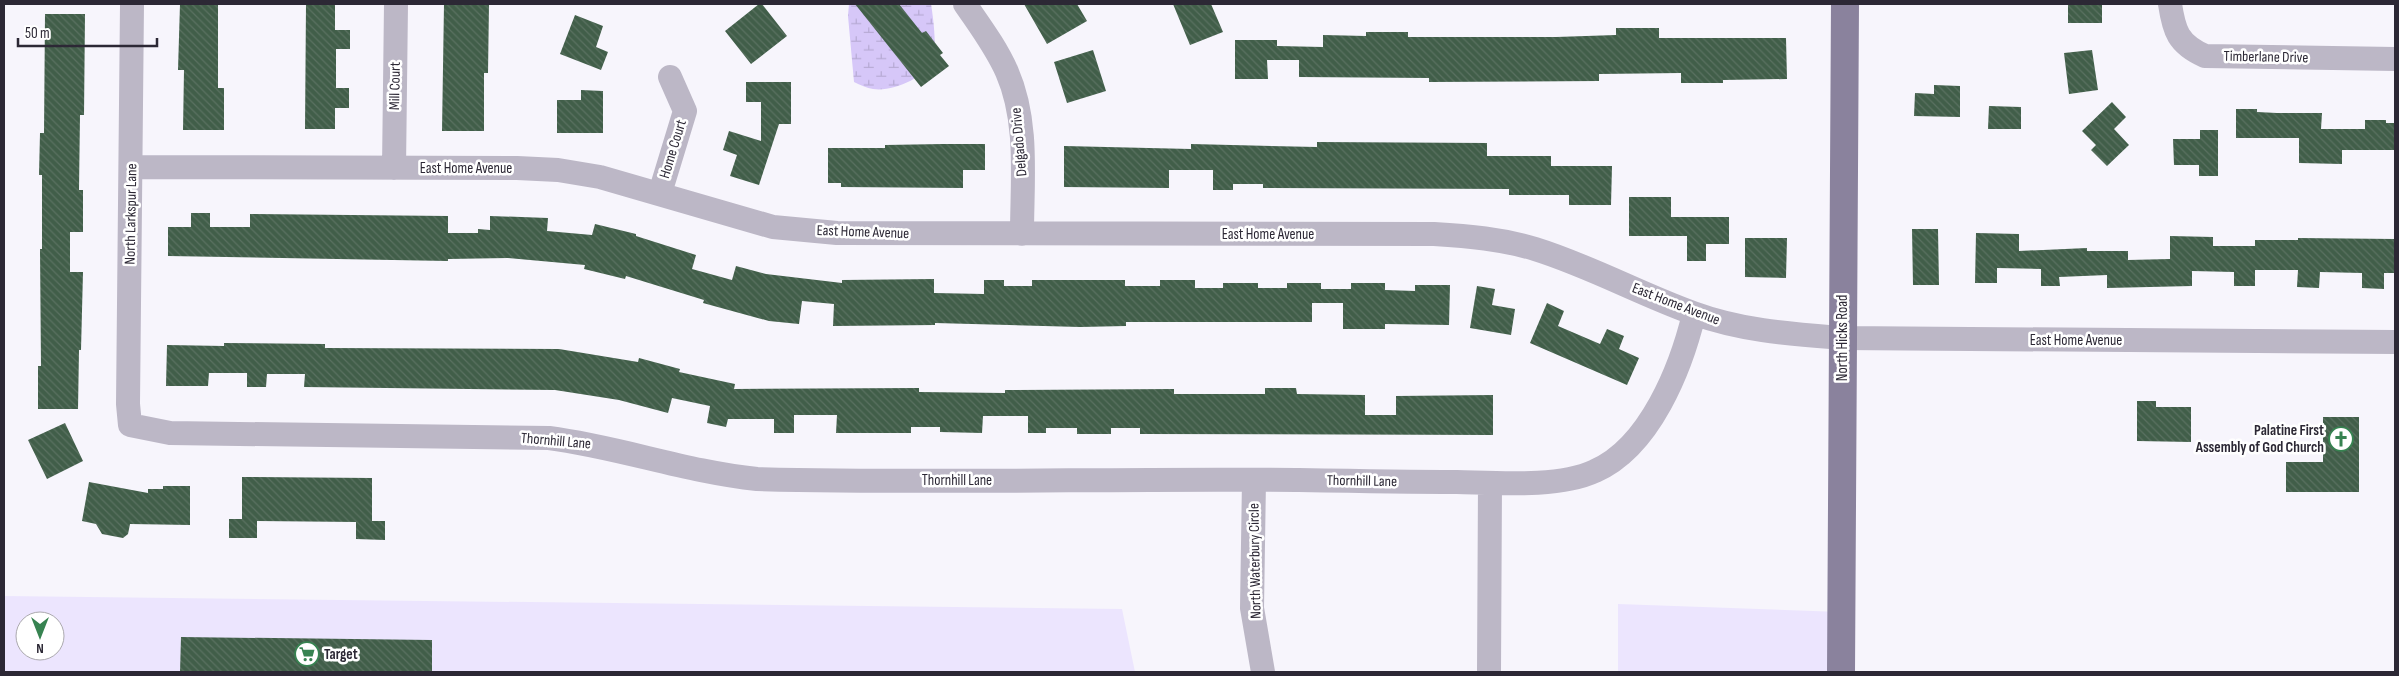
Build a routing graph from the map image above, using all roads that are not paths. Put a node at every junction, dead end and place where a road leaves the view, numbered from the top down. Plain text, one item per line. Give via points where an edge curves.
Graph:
1 (132, 4) edge
2 (396, 4) edge
3 (965, 4) edge
4 (1844, 4) edge
5 (2170, 4) edge
6 (2395, 59) edge
7 (670, 77) dead end
8 (131, 167) junction
9 (394, 168) junction
10 (660, 193) junction
11 (1022, 234) junction
12 (1694, 314) junction
13 (1842, 338) junction
14 (2395, 342) edge
15 (130, 425) joint
16 (1254, 480) junction
17 (1490, 483) junction
18 (1263, 672) edge
19 (1489, 672) edge
20 (1841, 672) edge

1 - 8 street, North Larkspur Lane
2 - 9 street, Mill Court
3 - 11 street, Delgado Drive via 994,45 1013,89 1021,135
4 - 13 main road, North Hicks Road
5 - 6 street, Timberlane Drive via 2173,27 2192,50 2205,56
7 - 10 street, Home Court via 685,111
8 - 9 street, East Home Avenue
8 - 15 street, North Larkspur Lane
9 - 10 street, East Home Avenue via 558,170
10 - 11 street, East Home Avenue via 773,227 837,233
11 - 12 street, East Home Avenue via 1434,234 1472,237 1536,249
12 - 13 street, East Home Avenue via 1757,331
12 - 17 street, Thornhill Lane via 1686,346 1653,417 1642,434 1615,459 1598,471 1570,480
13 - 14 street, East Home Avenue
13 - 20 main road, North Hicks Road
15 - 16 street, Thornhill Lane via 170,433 549,438 591,443 757,479
16 - 17 street, Thornhill Lane
16 - 18 street, North Waterbury Circle via 1252,608
17 - 19 street

